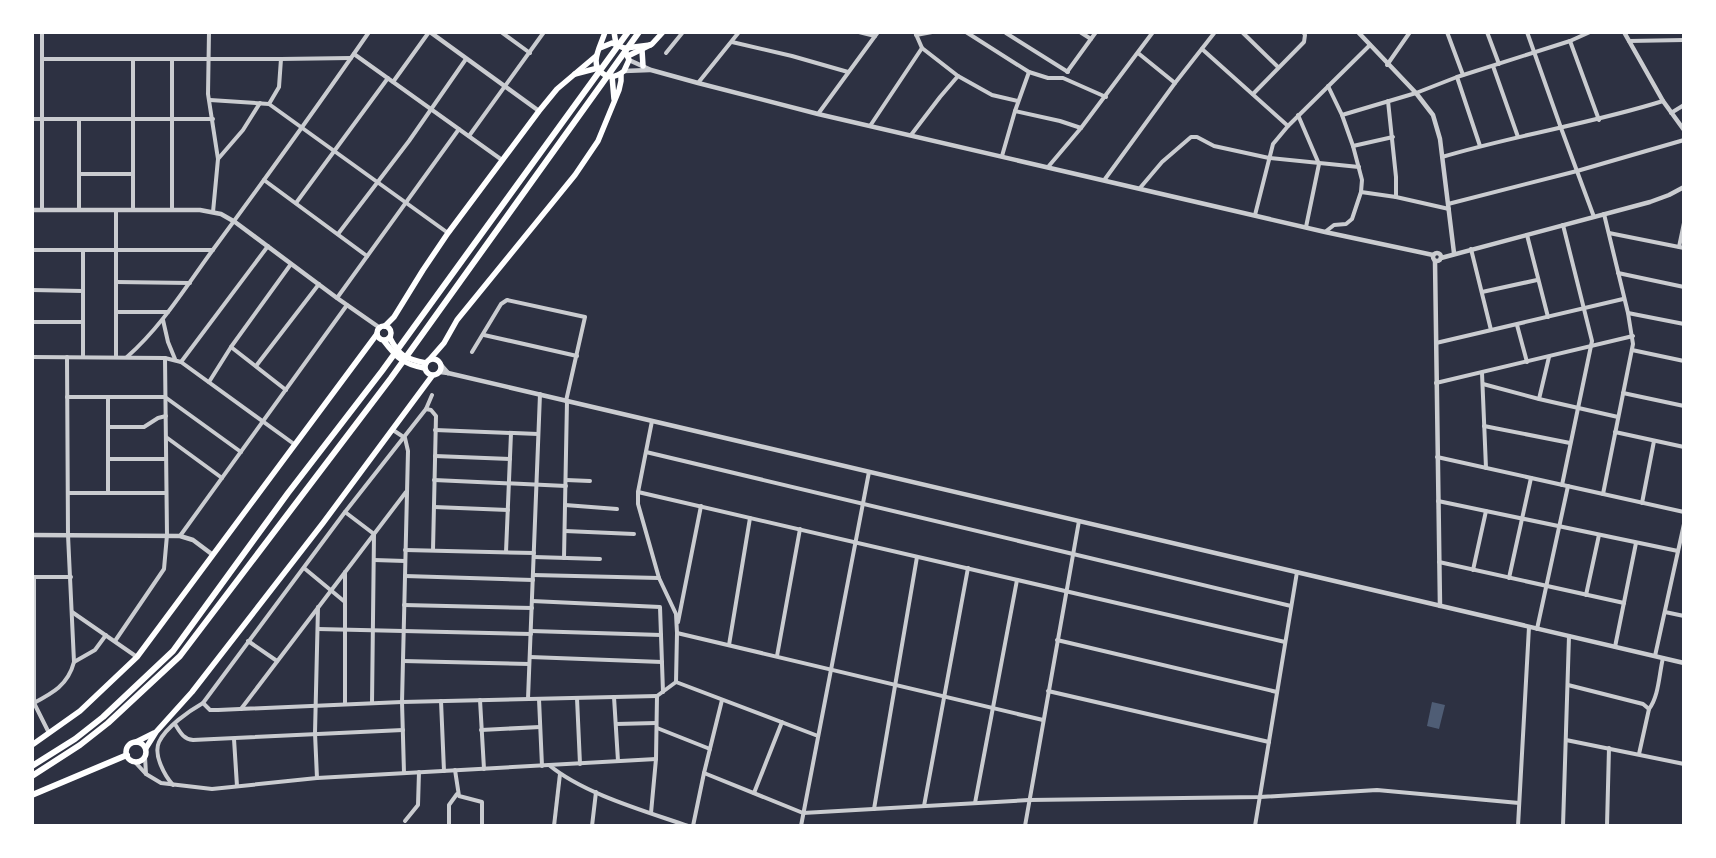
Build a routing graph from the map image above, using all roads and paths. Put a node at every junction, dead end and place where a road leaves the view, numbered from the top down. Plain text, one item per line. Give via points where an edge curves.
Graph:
1 (42, 32) edge
2 (209, 32) edge
3 (369, 32) edge
4 (429, 32) edge
5 (501, 32) edge
6 (544, 32) edge
7 (605, 32) edge
8 (614, 32) edge
9 (628, 32) edge
10 (639, 32) edge
11 (663, 32) edge
12 (683, 32) edge
13 (739, 32) edge
14 (860, 32) edge
15 (932, 32) edge
16 (966, 32) edge
17 (979, 32) edge
18 (1080, 32) edge
19 (1096, 32) edge
20 (1153, 32) edge
21 (1215, 32) edge
22 (1242, 32) edge
23 (1303, 32) edge
24 (1358, 32) edge
25 (1410, 32) edge
26 (1447, 32) edge
27 (1487, 32) edge
28 (1527, 32) edge
29 (1590, 32) edge
30 (1624, 32) edge
31 (877, 34) edge
32 (915, 34) edge
33 (1006, 34) edge
34 (975, 39) junction
35 (1090, 39) junction
36 (1684, 40) edge
37 (1570, 41) junction
38 (1629, 41) junction
39 (732, 42) junction
40 (616, 44) junction
41 (652, 44) junction
42 (1370, 45) junction
43 (600, 48) junction
44 (624, 48) junction
45 (922, 48) junction
46 (1202, 48) junction
47 (642, 50) junction
48 (1534, 52) junction
49 (530, 53) junction
50 (666, 53) dead end
51 (1138, 53) junction
52 (352, 56) junction
53 (596, 56) junction
54 (628, 58) junction
55 (42, 59) junction
56 (133, 59) junction
57 (172, 59) junction
58 (209, 59) junction
59 (281, 59) junction
60 (466, 59) junction
61 (1387, 64) junction
62 (1499, 64) junction
63 (643, 66) junction
64 (1493, 66) junction
65 (1278, 67) junction
66 (598, 68) junction
67 (652, 70) junction
68 (848, 72) junction
69 (1029, 72) junction
70 (1068, 72) junction
71 (622, 73) junction
72 (573, 75) junction
73 (1464, 75) junction
74 (612, 76) junction
75 (958, 76) junction
76 (1458, 77) junction
77 (388, 78) junction
78 (1063, 78) junction
79 (393, 82) junction
80 (698, 83) junction
81 (1176, 83) junction
82 (504, 86) junction
83 (1328, 86) junction
84 (1416, 93) junction
85 (1252, 94) junction
86 (1106, 97) junction
87 (614, 99) junction
88 (210, 100) junction
89 (1018, 101) junction
90 (1388, 101) junction
91 (1662, 101) junction
92 (260, 103) junction
93 (269, 104) junction
94 (1684, 105) edge
95 (431, 109) junction
96 (539, 111) junction
97 (1015, 111) junction
98 (1670, 113) junction
99 (818, 114) junction
100 (1342, 115) junction
101 (1298, 116) junction
102 (32, 119) edge
103 (42, 119) junction
104 (78, 119) junction
105 (133, 119) junction
106 (172, 119) junction
107 (213, 119) junction
108 (1599, 120) junction
109 (870, 126) junction
110 (1288, 126) junction
111 (1081, 128) junction
112 (1560, 128) junction
113 (301, 129) junction
114 (459, 129) junction
115 (1684, 130) edge
116 (912, 135) junction
117 (469, 136) junction
118 (1393, 137) junction
119 (1518, 137) junction
120 (1684, 140) edge
121 (1353, 146) junction
122 (1480, 146) junction
123 (334, 152) junction
124 (1002, 156) junction
125 (1442, 157) junction
126 (1269, 158) junction
127 (218, 159) junction
128 (502, 160) junction
129 (1319, 164) junction
130 (1048, 166) junction
131 (1359, 167) junction
132 (1577, 171) junction
133 (79, 174) junction
134 (133, 174) junction
135 (264, 180) junction
136 (1105, 180) junction
137 (378, 183) junction
138 (1684, 187) edge
139 (1140, 188) junction
140 (1361, 192) junction
141 (1396, 197) junction
142 (296, 203) junction
143 (406, 203) junction
144 (1449, 206) junction
145 (32, 210) edge
146 (42, 210) junction
147 (79, 210) junction
148 (116, 210) junction
149 (133, 210) junction
150 (172, 210) junction
151 (213, 212) junction
152 (1604, 214) junction
153 (1255, 215) junction
154 (1594, 217) junction
155 (235, 222) junction
156 (1684, 223) edge
157 (1563, 225) junction
158 (1306, 227) junction
159 (1325, 232) junction
160 (448, 233) junction
161 (338, 234) junction
162 (1609, 234) junction
163 (1527, 235) junction
164 (268, 246) junction
165 (1681, 248) edge
166 (1471, 249) junction
167 (32, 250) edge
168 (83, 250) junction
169 (116, 250) junction
170 (213, 250) junction
171 (1451, 254) junction
172 (367, 256) junction
173 (1437, 258) junction
174 (291, 264) junction
175 (1618, 273) junction
176 (1537, 280) junction
177 (116, 282) junction
178 (190, 283) junction
179 (318, 284) junction
180 (1684, 287) edge
181 (32, 290) edge
182 (83, 290) junction
183 (1482, 292) junction
184 (336, 298) junction
185 (1623, 299) junction
186 (347, 305) junction
187 (1584, 309) junction
188 (116, 312) junction
189 (168, 312) junction
190 (1628, 313) junction
191 (394, 317) junction
192 (1548, 317) junction
193 (163, 320) junction
194 (32, 322) edge
195 (83, 322) junction
196 (1684, 324) edge
197 (1517, 325) junction
198 (382, 327) junction
199 (391, 330) junction
200 (1491, 330) junction
201 (377, 334) junction
202 (484, 335) junction
203 (1633, 336) junction
204 (385, 339) junction
205 (444, 343) junction
206 (1436, 343) junction
207 (1592, 344) junction
208 (368, 346) junction
209 (231, 347) junction
210 (1632, 350) junction
211 (472, 352) dead end
212 (577, 356) junction
213 (32, 357) edge
214 (67, 357) junction
215 (83, 357) junction
216 (116, 357) junction
217 (1549, 357) junction
218 (128, 358) junction
219 (165, 358) junction
220 (175, 359) junction
221 (1684, 361) edge
222 (180, 362) junction
223 (1527, 362) junction
224 (440, 363) junction
225 (426, 365) junction
226 (256, 366) junction
227 (440, 372) junction
228 (448, 373) junction
229 (1482, 373) junction
230 (432, 376) junction
231 (209, 382) junction
232 (1436, 383) junction
233 (1483, 384) junction
234 (423, 386) junction
235 (286, 390) junction
236 (1623, 393) junction
237 (540, 394) junction
238 (432, 395) dead end
239 (67, 397) junction
240 (108, 397) junction
241 (165, 398) junction
242 (1540, 400) junction
243 (567, 401) junction
244 (1684, 406) edge
245 (1577, 408) junction
246 (426, 409) junction
247 (166, 416) junction
248 (1618, 418) junction
249 (263, 421) junction
250 (652, 421) junction
251 (1484, 426) junction
252 (108, 427) junction
253 (393, 430) junction
254 (435, 430) junction
255 (1615, 432) junction
256 (511, 433) junction
257 (538, 434) junction
258 (166, 438) junction
259 (404, 438) junction
260 (1654, 441) junction
261 (1570, 443) junction
262 (294, 444) junction
263 (1684, 447) edge
264 (241, 452) junction
265 (646, 452) junction
266 (435, 456) junction
267 (1437, 457) junction
268 (108, 459) junction
269 (166, 459) junction
270 (510, 459) junction
271 (1486, 468) junction
272 (869, 472) junction
273 (222, 478) junction
274 (1531, 478) junction
275 (434, 480) junction
276 (566, 480) junction
277 (590, 481) dead end
278 (509, 483) junction
279 (536, 484) junction
280 (1562, 485) junction
281 (566, 486) junction
282 (1568, 486) junction
283 (406, 492) junction
284 (638, 492) junction
285 (68, 493) junction
286 (108, 493) junction
287 (166, 493) junction
288 (1603, 494) junction
289 (1438, 501) junction
290 (1642, 503) junction
291 (863, 504) junction
292 (565, 505) junction
293 (701, 506) junction
294 (434, 507) junction
295 (617, 509) dead end
296 (508, 510) junction
297 (1486, 511) junction
298 (345, 512) junction
299 (1684, 512) edge
300 (750, 518) junction
301 (1522, 519) junction
302 (1079, 521) junction
303 (1684, 524) edge
304 (1559, 526) junction
305 (800, 529) junction
306 (565, 531) junction
307 (374, 534) junction
308 (634, 534) dead end
309 (32, 535) edge
310 (68, 535) junction
311 (167, 535) junction
312 (1599, 535) junction
313 (180, 536) junction
314 (856, 542) junction
315 (1636, 543) junction
316 (405, 550) junction
317 (433, 550) junction
318 (506, 552) junction
319 (1678, 552) junction
320 (1073, 554) junction
321 (213, 555) junction
322 (534, 555) junction
323 (917, 557) junction
324 (564, 558) junction
325 (600, 559) dead end
326 (374, 560) junction
327 (405, 561) junction
328 (1439, 562) junction
329 (304, 568) junction
330 (968, 568) junction
331 (1474, 570) junction
332 (345, 572) junction
333 (1297, 572) junction
334 (71, 576) junction
335 (405, 576) junction
336 (33, 577) edge
337 (533, 577) junction
338 (659, 578) junction
339 (1510, 578) junction
340 (1017, 580) junction
341 (1546, 586) junction
342 (331, 590) junction
343 (1066, 591) junction
344 (1586, 595) junction
345 (532, 601) junction
346 (345, 602) junction
347 (1624, 603) junction
348 (404, 606) junction
349 (1291, 606) junction
350 (1440, 606) junction
351 (318, 607) junction
352 (532, 608) junction
353 (72, 612) junction
354 (1665, 612) junction
355 (1684, 616) edge
356 (1529, 627) junction
357 (318, 629) junction
358 (345, 629) junction
359 (1537, 629) junction
360 (373, 630) junction
361 (677, 630) junction
362 (403, 631) junction
363 (531, 632) junction
364 (106, 635) junction
365 (661, 635) junction
366 (1569, 636) junction
367 (1058, 640) junction
368 (115, 641) junction
369 (248, 641) junction
370 (1285, 642) junction
371 (729, 645) junction
372 (1615, 647) junction
373 (33, 648) edge
374 (777, 656) junction
375 (1655, 656) junction
376 (137, 657) junction
377 (530, 657) junction
378 (1663, 658) junction
379 (277, 661) junction
380 (403, 661) junction
381 (74, 662) junction
382 (662, 662) junction
383 (1684, 663) edge
384 (530, 664) junction
385 (831, 670) junction
386 (676, 682) junction
387 (895, 685) junction
388 (1568, 685) junction
389 (1048, 691) junction
390 (663, 692) junction
391 (1277, 692) junction
392 (657, 696) junction
393 (944, 696) junction
394 (614, 697) junction
395 (577, 698) junction
396 (528, 699) junction
397 (539, 699) junction
398 (480, 700) junction
399 (722, 700) junction
400 (441, 701) junction
401 (402, 702) junction
402 (33, 703) edge
403 (203, 703) junction
404 (372, 703) junction
405 (345, 704) junction
406 (316, 705) junction
407 (993, 708) junction
408 (241, 709) junction
409 (1649, 709) junction
410 (1043, 720) junction
411 (782, 722) junction
412 (175, 724) junction
413 (616, 724) junction
414 (656, 725) junction
415 (540, 727) junction
416 (403, 730) junction
417 (482, 730) junction
418 (156, 732) junction
419 (314, 733) junction
420 (50, 734) junction
421 (818, 736) junction
422 (234, 738) junction
423 (1566, 740) junction
424 (136, 742) junction
425 (1269, 742) junction
426 (32, 746) edge
427 (146, 748) junction
428 (1609, 748) junction
429 (710, 749) junction
430 (1639, 754) junction
431 (127, 755) junction
432 (145, 757) junction
433 (656, 759) junction
434 (134, 761) junction
435 (618, 762) junction
436 (580, 764) junction
437 (1684, 764) edge
438 (549, 765) junction
439 (32, 766) edge
440 (542, 766) junction
441 (484, 769) junction
442 (455, 770) junction
443 (444, 771) junction
444 (418, 772) junction
445 (404, 773) junction
446 (704, 773) junction
447 (146, 774) junction
448 (560, 774) junction
449 (32, 776) edge
450 (318, 778) junction
451 (173, 786) junction
452 (237, 786) junction
453 (596, 792) junction
454 (754, 793) junction
455 (457, 794) junction
456 (32, 795) edge
457 (1260, 797) junction
458 (1029, 800) junction
459 (975, 803) junction
460 (1519, 803) junction
461 (924, 806) junction
462 (874, 809) junction
463 (651, 813) junction
464 (803, 813) junction
465 (405, 821) dead end
466 (449, 826) edge
467 (482, 826) edge
468 (554, 826) edge
469 (592, 826) edge
470 (688, 826) edge
471 (694, 826) edge
472 (801, 826) edge
473 (1025, 826) edge
474 (1255, 826) edge
475 (1518, 826) edge
476 (1563, 826) edge
477 (1607, 826) edge

1 - 55 street
2 - 58 street
3 - 52 street
4 - 60 street
4 - 79 street
5 - 49 street
6 - 49 street
7 - 43 main road
8 - 40 main road
9 - 439 highway via 174,651 103,717
10 - 449 highway via 391,378 180,656 108,723
11 - 41 main road
12 - 50 street
13 - 39 street
14 - 31 street
15 - 32 street
16 - 34 street
17 - 34 street
18 - 35 street
19 - 35 street
20 - 51 street
21 - 46 street
22 - 65 street
23 - 65 street via 1304,42
24 - 42 street
25 - 61 street
26 - 73 street
27 - 62 street
28 - 48 street
29 - 37 street
30 - 38 street
31 - 68 street
32 - 45 street
33 - 70 street
34 - 69 street
35 - 70 street
36 - 38 street
37 - 48 street
37 - 108 street
38 - 91 street
39 - 68 street
39 - 80 street
40 - 43 main road
40 - 44 main road
41 - 44 main road
41 - 47 main road
42 - 61 street
42 - 83 street
43 - 53 main road
44 - 54 main road
45 - 75 street
45 - 109 street
46 - 81 street
46 - 85 street
47 - 54 main road
47 - 63 main road
48 - 62 street
48 - 112 street
49 - 82 street
51 - 81 street
51 - 86 street
52 - 59 street
52 - 77 street
52 - 113 street
53 - 66 main road
53 - 72 main road
54 - 63 street
54 - 71 main road
55 - 56 street
55 - 103 street
56 - 57 street
56 - 105 street
57 - 58 street
57 - 106 street
58 - 59 street
58 - 88 street
59 - 93 street via 279,87
60 - 82 street
60 - 95 street
61 - 84 street
62 - 64 street
63 - 67 street
64 - 73 street
64 - 119 street
65 - 85 street
66 - 72 main road
66 - 74 main road
67 - 71 street
67 - 80 street
68 - 99 street
69 - 78 street via 1048,78
69 - 89 street
70 - 78 street
71 - 74 main road
71 - 87 main road
72 - 96 main road
73 - 76 street
74 - 87 main road
75 - 89 street via 992,95
75 - 116 street
76 - 84 street
76 - 122 street
77 - 79 street
77 - 123 street
78 - 86 street
79 - 95 street
80 - 99 street
81 - 136 street
82 - 96 street
82 - 117 street
83 - 100 street
83 - 101 street
84 - 90 street
84 - 125 street via 1436,121
85 - 110 street
86 - 111 street
87 - 205 main road via 598,141 575,175 457,320
88 - 92 street
88 - 107 street
89 - 97 street
90 - 100 street
90 - 118 street
91 - 98 street
91 - 108 street
92 - 93 street
92 - 127 street
93 - 113 street
94 - 98 street
95 - 114 street
95 - 137 street
96 - 128 main road
97 - 111 street
97 - 124 street
98 - 115 street
99 - 109 street
100 - 121 street
101 - 110 street
101 - 129 street
102 - 103 street
103 - 104 street
103 - 146 street
104 - 105 street
104 - 133 street
105 - 106 street
105 - 134 street
106 - 107 street
106 - 150 street
107 - 127 street
108 - 112 street
109 - 116 street
110 - 126 street via 1273,144
111 - 130 street
112 - 119 street
112 - 132 street
113 - 123 street
113 - 135 street
114 - 117 street
114 - 143 street
116 - 124 street
117 - 128 street
118 - 121 street
118 - 141 street
119 - 122 street
120 - 132 street
121 - 131 street
122 - 125 street
123 - 137 street
123 - 142 street
124 - 130 street
125 - 144 street
126 - 129 street
126 - 139 street via 1214,146 1191,137 1162,162
126 - 153 street
127 - 151 street
128 - 160 main road
129 - 131 street
129 - 158 street
130 - 136 street
131 - 140 street
132 - 144 street
132 - 154 street
133 - 134 street
133 - 147 street
134 - 149 street
135 - 142 street
135 - 155 street
136 - 139 street
137 - 143 street
137 - 161 street
138 - 152 street via 1670,196
139 - 153 street
140 - 141 street
140 - 159 street via 1352,219
141 - 144 street
142 - 161 street
143 - 160 street
143 - 172 street
144 - 171 street
145 - 146 street
146 - 147 street
147 - 148 street
148 - 149 street
148 - 169 street
149 - 150 street
150 - 151 street
151 - 155 street
152 - 154 street
152 - 162 street
153 - 158 street
154 - 157 street
155 - 164 street
155 - 170 street
156 - 165 street
157 - 163 street
157 - 187 street
158 - 159 street
159 - 173 street
160 - 191 main road
161 - 172 street
162 - 165 street
162 - 175 street
163 - 166 street
163 - 176 street
164 - 174 street
164 - 222 street
166 - 171 street
166 - 183 street
167 - 168 street
168 - 169 street
168 - 182 street
169 - 170 street
169 - 177 street
170 - 178 street
171 - 173 street
172 - 184 street
173 - 206 street
174 - 179 street
174 - 209 street
175 - 180 street
175 - 185 street
176 - 183 street
176 - 192 street
177 - 178 street
177 - 188 street
178 - 189 street
179 - 184 street
179 - 226 street
181 - 182 street
182 - 195 street
183 - 200 street
184 - 186 street
185 - 187 street
185 - 190 street
186 - 198 street
186 - 235 street
187 - 192 street
187 - 207 street
188 - 189 street
188 - 216 street
189 - 193 street
190 - 196 street
190 - 203 street
191 - 198 main road
191 - 199 main road
192 - 197 street
193 - 218 street
193 - 220 street
194 - 195 street
195 - 215 street
197 - 200 street
197 - 223 street
198 - 199 main road
198 - 201 main road
199 - 204 main road
200 - 206 street
201 - 204 main road
201 - 208 main road
202 - 211 street
202 - 212 street
202 - 212 street via 501,304 513,300 585,317
203 - 207 street
203 - 210 street
204 - 208 main road
204 - 225 main road via 404,357
205 - 224 main road
205 - 225 main road
206 - 232 street
207 - 217 street
207 - 245 street
208 - 262 main road
209 - 226 street
209 - 231 street
210 - 221 street
210 - 236 street
212 - 243 street
213 - 214 street
214 - 215 street
214 - 239 street
215 - 216 street
216 - 218 street
217 - 223 street
217 - 242 street
218 - 219 street
219 - 220 street
219 - 241 street
220 - 222 street
222 - 231 street
223 - 229 street
224 - 225 main road
224 - 227 main road
224 - 228 street
225 - 230 main road
225 - 234 main road
226 - 235 street
227 - 228 street
227 - 230 main road
228 - 237 street
229 - 232 street
229 - 233 street
230 - 234 main road
231 - 249 street
232 - 267 street
233 - 242 street
233 - 251 street
234 - 253 main road
235 - 249 street
236 - 244 street
236 - 248 street
237 - 243 street
237 - 257 street
238 - 246 street
239 - 240 street
239 - 285 street
240 - 241 street
240 - 252 street
241 - 247 street
241 - 264 street
242 - 245 street
243 - 250 street
243 - 276 street
245 - 248 street
245 - 261 street
246 - 254 street via 436,416
246 - 259 street
247 - 252 street via 144,427
247 - 258 street
248 - 255 street
249 - 262 street
249 - 264 street
250 - 265 street
250 - 272 street
251 - 261 street
251 - 271 street
252 - 268 street
253 - 259 street
253 - 418 main road via 192,692
254 - 256 street
254 - 266 street
255 - 260 street
255 - 288 street
256 - 257 street
256 - 270 street
257 - 279 street
258 - 269 street
258 - 273 street
259 - 283 street via 408,451
259 - 298 street
260 - 263 street
260 - 290 street
261 - 280 street
262 - 321 main road
264 - 273 street
265 - 284 street
265 - 291 street
266 - 270 street
266 - 275 street
267 - 271 street
267 - 289 street
268 - 269 street
268 - 286 street
269 - 287 street
270 - 278 street
271 - 274 street
272 - 291 street
272 - 302 street
273 - 313 street
274 - 280 street
274 - 301 street
275 - 278 street
275 - 294 street
276 - 277 street
276 - 281 street
278 - 279 street
278 - 296 street
279 - 281 street
279 - 322 street
280 - 282 street
281 - 292 street
282 - 288 street
282 - 304 street
283 - 307 street
283 - 316 street
284 - 293 street
284 - 338 street via 638,504
285 - 286 street
285 - 310 street
286 - 287 street
287 - 311 street
288 - 290 street
289 - 297 street
289 - 328 street
290 - 299 street
291 - 314 street
291 - 320 street
292 - 295 street
292 - 306 street
293 - 300 street
293 - 361 street
294 - 296 street
294 - 317 street
296 - 318 street
297 - 301 street
297 - 331 street
298 - 307 street
298 - 329 street
300 - 305 street
300 - 371 street
301 - 304 street
301 - 339 street
302 - 320 street
302 - 333 street
303 - 319 street
304 - 312 street
304 - 341 street
305 - 314 street
305 - 374 street
306 - 308 street
306 - 324 street
307 - 326 street
307 - 332 street
309 - 310 street
310 - 311 street
310 - 334 street
311 - 313 street
311 - 368 street via 164,568
312 - 315 street
312 - 344 street
313 - 321 street via 192,540
314 - 323 street
314 - 385 street
315 - 319 street
315 - 347 street
316 - 317 street
316 - 327 street
317 - 318 street
318 - 322 street
319 - 354 street
320 - 343 street
320 - 349 street
321 - 376 main road
322 - 324 street
322 - 337 street
323 - 330 street
323 - 387 street
324 - 325 street
326 - 327 street
326 - 360 street
327 - 335 street
328 - 331 street
328 - 350 street
329 - 342 street
329 - 369 street
330 - 340 street
330 - 393 street
331 - 339 street
332 - 342 street
332 - 346 street
333 - 349 street
333 - 350 street
334 - 336 street
334 - 353 street
335 - 337 street
335 - 348 street
336 - 373 street
337 - 338 street
337 - 345 street
338 - 361 street via 676,614
339 - 341 street
340 - 343 street
340 - 407 street
341 - 344 street
341 - 359 street
342 - 346 street
342 - 351 street
343 - 367 street
343 - 370 street
344 - 347 street
345 - 352 street
345 - 365 street via 660,607
346 - 358 street
347 - 372 street
348 - 352 street
348 - 362 street
349 - 370 street
350 - 356 street
351 - 357 street
351 - 379 street
352 - 363 street
353 - 364 street
353 - 381 street
354 - 355 street
354 - 375 street
356 - 359 street
356 - 460 street
357 - 358 street
357 - 406 street
358 - 360 street
358 - 405 street
359 - 366 street
360 - 362 street
360 - 404 street
361 - 371 street
361 - 386 street
362 - 363 street
362 - 380 street
363 - 365 street
363 - 377 street
364 - 368 street
364 - 381 street via 95,650
365 - 382 street
366 - 372 street
366 - 388 street
367 - 389 street
367 - 391 street
368 - 376 street
369 - 379 street
369 - 403 street
370 - 391 street
371 - 374 street
372 - 375 street
373 - 402 street
374 - 385 street
375 - 378 street
376 - 420 main road via 80,711
377 - 382 street
377 - 384 street
378 - 383 street
378 - 409 street
379 - 408 street
380 - 384 street
380 - 401 street
381 - 402 street via 66,681
382 - 390 street
384 - 396 street
385 - 387 street
385 - 421 street
386 - 390 street
386 - 399 street
387 - 393 street
387 - 462 street
388 - 409 street via 1643,704
388 - 423 street
389 - 410 street
389 - 425 street
390 - 392 street
391 - 425 street
392 - 394 street
392 - 414 street
393 - 407 street
393 - 461 street
394 - 395 street
394 - 413 street
395 - 397 street
395 - 436 street
396 - 397 street
396 - 398 street
397 - 415 street
398 - 400 street
398 - 417 street
399 - 411 street
399 - 429 street
400 - 401 street
400 - 443 street
401 - 404 street
401 - 416 street
402 - 420 street
403 - 408 street via 210,710
403 - 412 street
404 - 405 street
405 - 406 street
406 - 408 street
406 - 419 street
407 - 410 street
407 - 459 street
409 - 430 street
410 - 458 street
411 - 421 street
411 - 454 street
412 - 422 street via 187,739
412 - 451 street via 157,748 167,779
413 - 414 street
413 - 435 street
414 - 429 street
414 - 433 street
415 - 417 street
415 - 440 street
416 - 419 street
416 - 445 street
417 - 441 street
418 - 424 main road
418 - 427 main road
419 - 422 street
419 - 450 street
420 - 426 main road
421 - 464 street
422 - 452 street
423 - 428 street
423 - 476 street
424 - 427 main road
424 - 431 main road via 128,746
425 - 457 street
427 - 432 main road
428 - 430 street
428 - 477 street
429 - 446 street
430 - 437 street
431 - 434 main road
431 - 456 highway
432 - 434 main road
432 - 447 street
433 - 435 street
433 - 463 street
434 - 447 street
435 - 436 street
436 - 438 street
438 - 440 street
438 - 448 street
440 - 441 street
441 - 442 street
442 - 443 street
442 - 455 street
443 - 444 street
444 - 445 street
444 - 465 street via 418,805
445 - 450 street
446 - 454 street
446 - 471 street
447 - 451 street
448 - 453 street
448 - 468 street
450 - 452 street
451 - 452 street via 212,789
453 - 463 street
453 - 469 street
454 - 464 street
455 - 466 street via 449,805
455 - 467 street via 482,802
457 - 458 street
457 - 460 street via 1377,790
457 - 474 street
458 - 459 street
458 - 473 street
459 - 461 street
460 - 475 street
461 - 462 street
462 - 464 street
463 - 470 street
464 - 472 street

